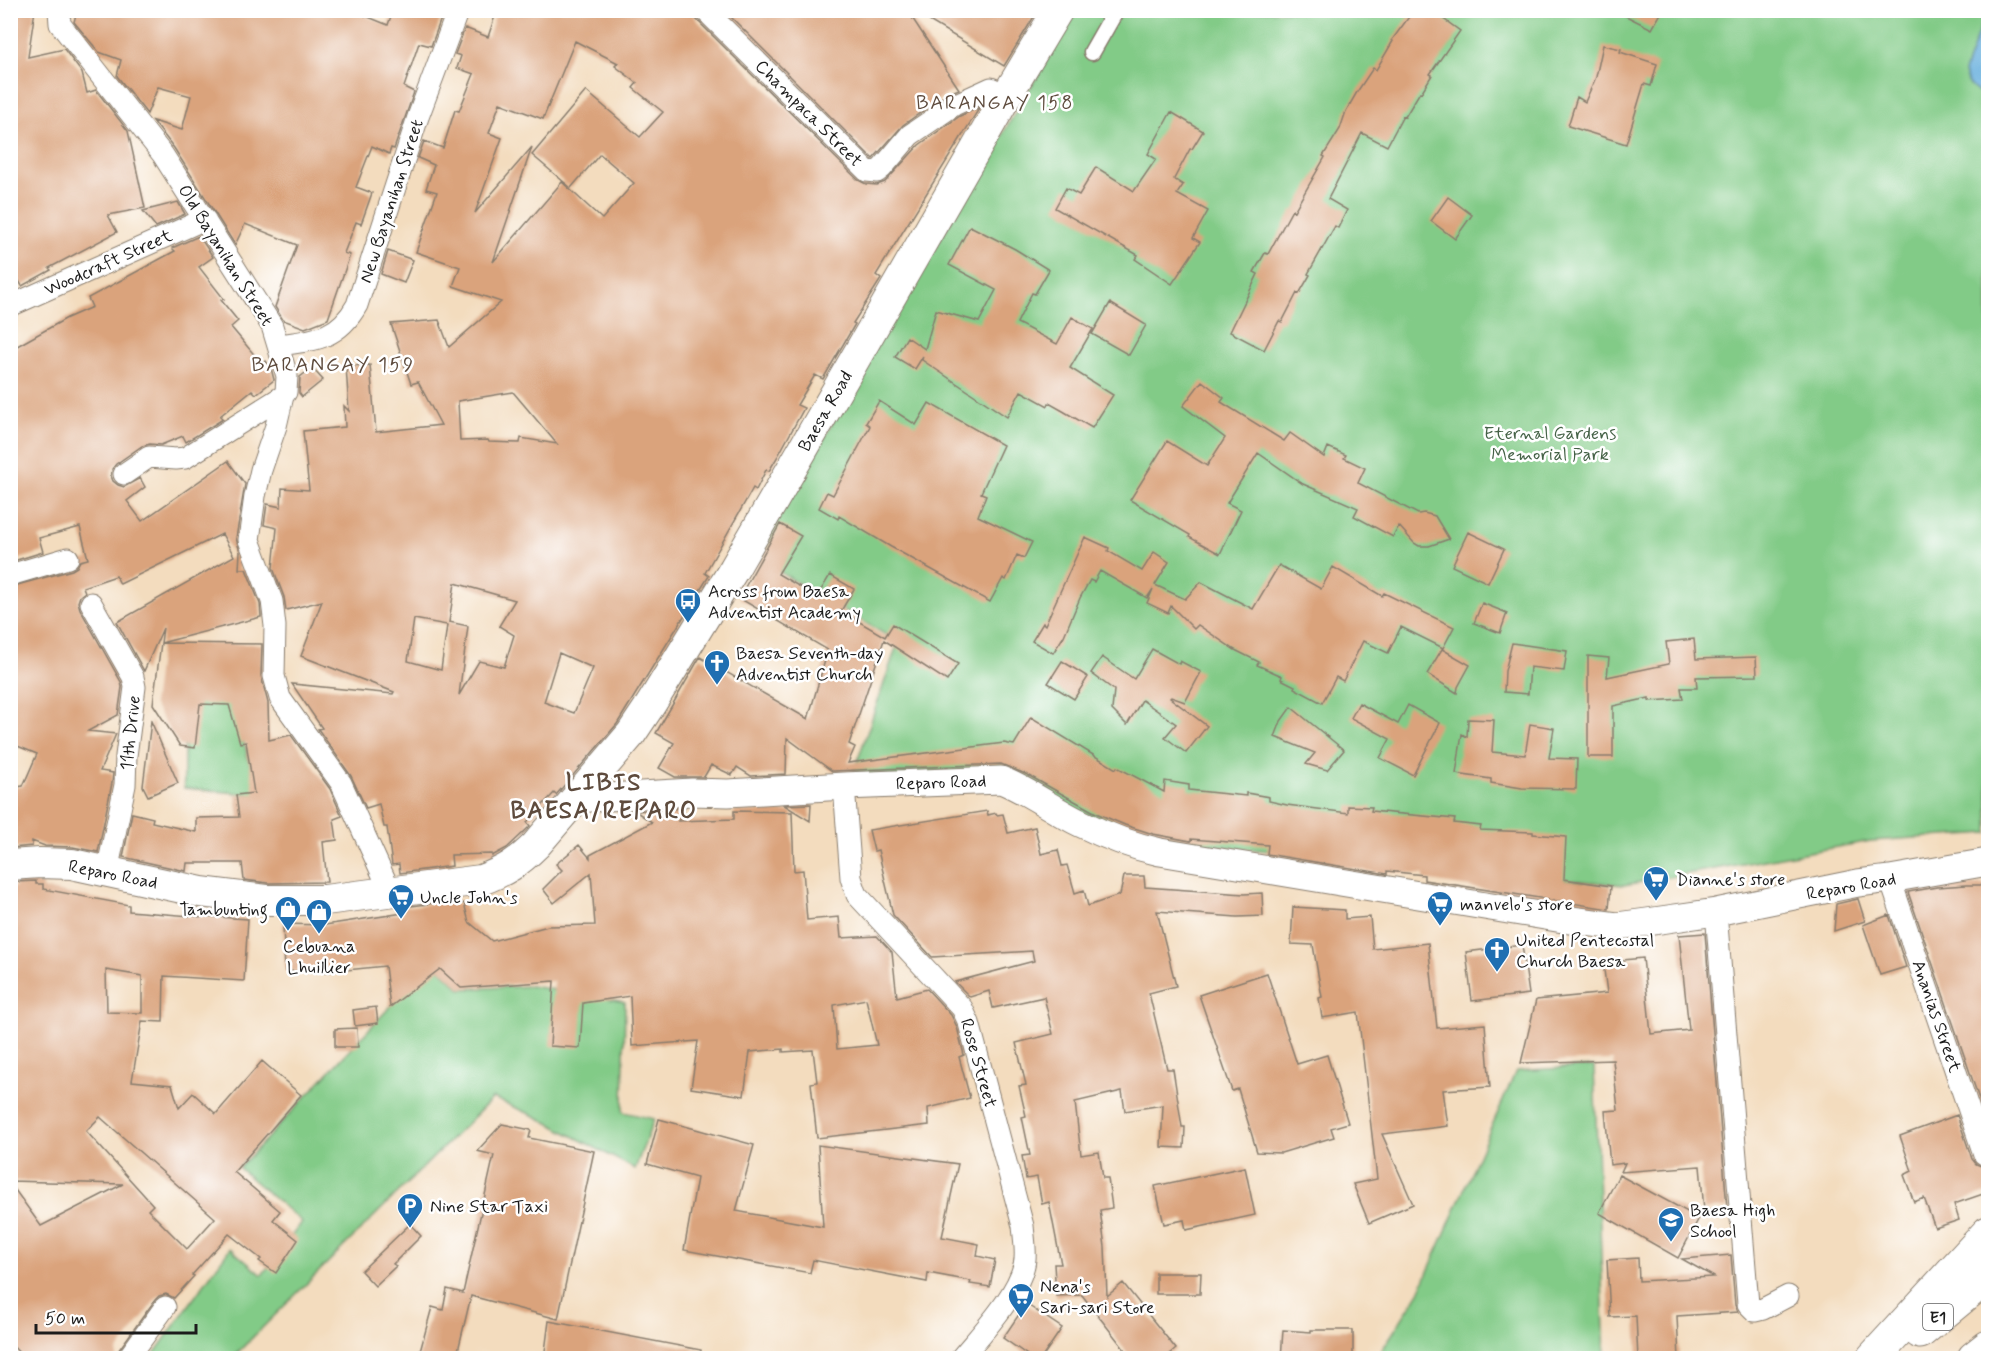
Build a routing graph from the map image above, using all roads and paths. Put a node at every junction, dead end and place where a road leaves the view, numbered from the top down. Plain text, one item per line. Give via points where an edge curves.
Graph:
1 (59, 10) edge
2 (458, 10) edge
3 (705, 10) edge
4 (1058, 10) edge
5 (1116, 10) edge
6 (1092, 52) dead end
7 (1006, 95) junction
8 (205, 219) junction
9 (10, 306) edge
10 (279, 345) junction
11 (283, 396) junction
12 (124, 474) dead end
13 (68, 558) dead end
14 (10, 574) edge
15 (91, 603) dead end
16 (844, 786) junction
17 (575, 799) junction
18 (1989, 862) edge
19 (10, 865) edge
20 (107, 872) junction
21 (1890, 879) junction
22 (391, 893) junction
23 (1716, 912) junction
24 (1984, 1154) dead end
25 (1989, 1233) edge
26 (1989, 1276) edge
27 (1788, 1296) dead end
28 (165, 1307) dead end
29 (1989, 1347) edge
30 (128, 1359) edge
31 (961, 1359) edge
32 (1873, 1359) edge
33 (1888, 1359) edge
34 (1974, 1359) edge

1 - 8 street, Old Bayanihan Street via 60,24 71,40 163,155
2 - 10 street, New Bayanihan Street via 350,319 317,340
3 - 7 street, Champaca Street via 867,171 877,172 910,135 954,105 991,88
4 - 7 main road, Baesa Road
5 - 6 street
7 - 17 main road, Baesa Road via 734,569 631,734
8 - 9 street, Woodcraft Street
8 - 10 street, Old Bayanihan Street via 272,326
10 - 11 street, Old Bayanihan Street via 287,376
11 - 12 street via 185,458 149,457
11 - 22 street, Old Bayanihan Street via 261,470 249,540 272,601 274,676 280,698 341,783
13 - 14 street
15 - 20 street, 11th Drive via 135,687 125,785
16 - 17 street, Reparo Road
16 - 23 street, Reparo Road via 1001,780 1078,823 1132,846 1563,919 1617,926
16 - 31 street, Rose Street via 851,878 858,895 962,1008 1023,1226 1025,1260 1019,1282
17 - 22 main road, Reparo Road via 519,862 502,872 481,880
18 - 21 street, Reparo Road
19 - 20 main road, Reparo Road via 72,864
20 - 22 main road, Reparo Road via 201,892 267,900 325,900
21 - 23 street, Reparo Road
21 - 24 street, Ananias Street
23 - 27 street via 1748,1304 1755,1311
25 - 32 highway
26 - 33 highway, E1
28 - 30 street
29 - 34 highway

